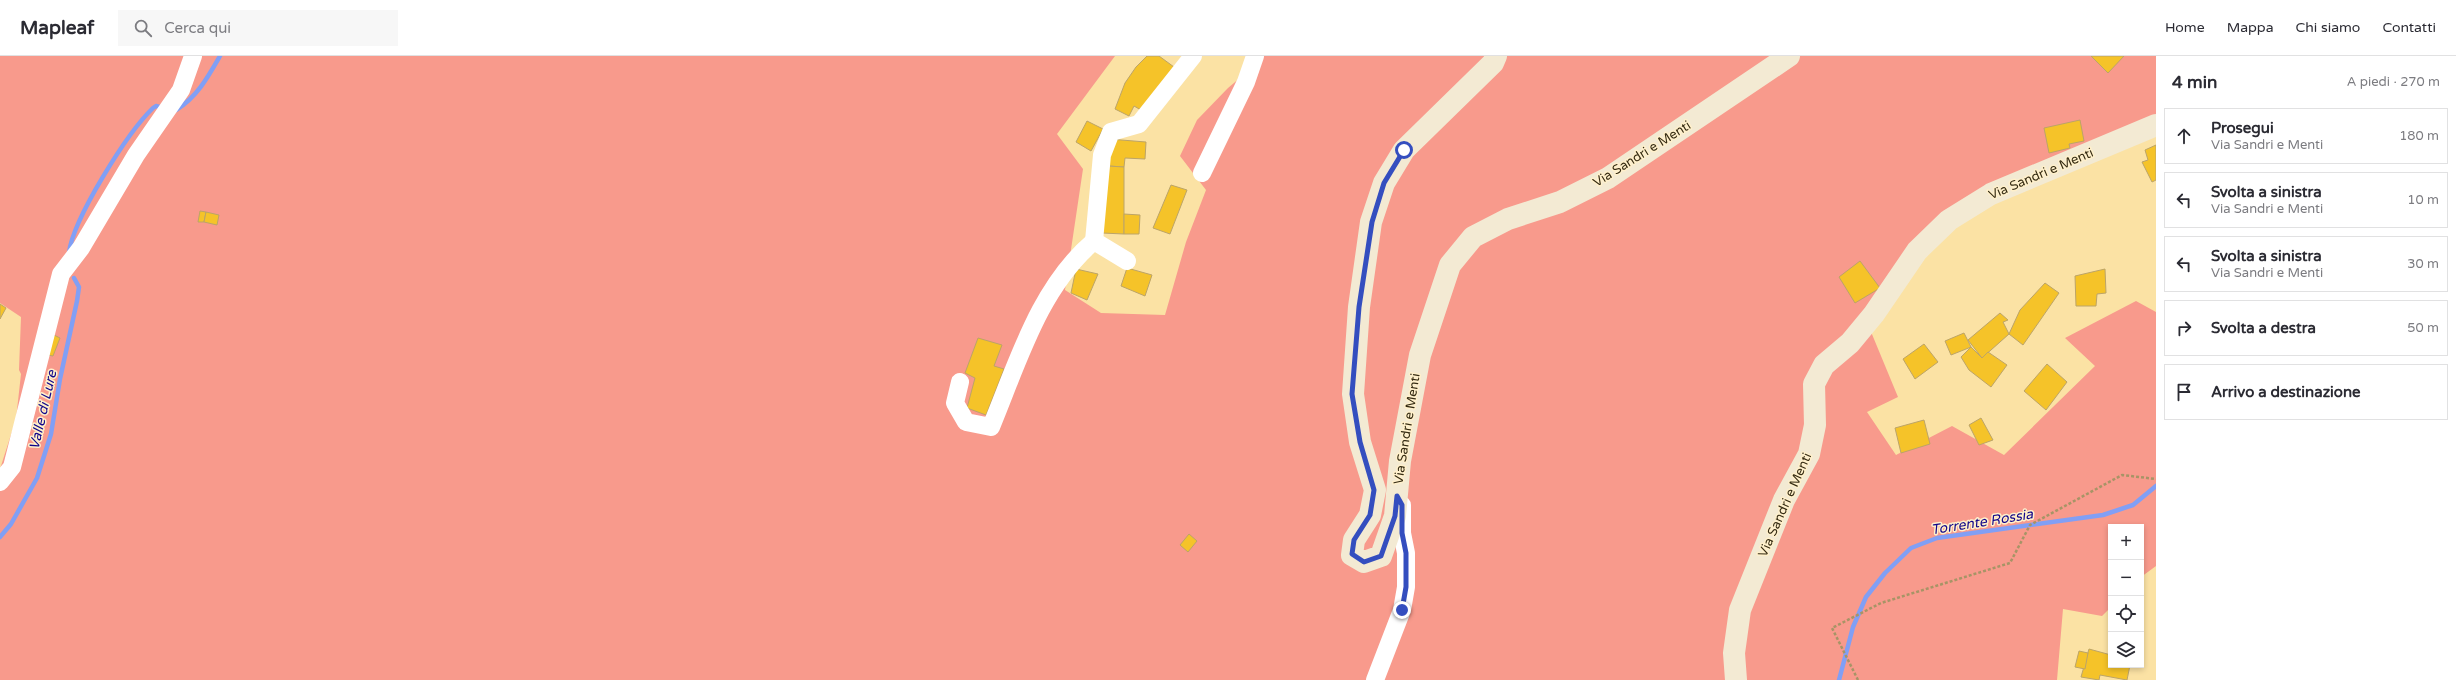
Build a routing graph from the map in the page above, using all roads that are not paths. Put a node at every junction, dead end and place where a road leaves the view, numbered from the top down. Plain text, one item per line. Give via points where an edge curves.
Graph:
1 (193, 56) edge
2 (1193, 56) edge
3 (1255, 56) edge
4 (1496, 56) edge
5 (1789, 56) edge
6 (2156, 125) edge
7 (1202, 173) dead end
8 (1094, 241) junction
9 (1127, 261) dead end
10 (960, 382) dead end
11 (0, 482) edge
12 (1397, 496) junction
13 (1375, 680) edge
14 (1736, 680) edge

1 - 11 street via 187,77 174,100 136,155 82,248 61,274 12,466
2 - 8 street via 1139,124 1111,132 1102,155
3 - 7 street via 1246,82
4 - 12 main road, Via Sandri e Menti via 1493,63 1404,150 1384,183 1372,222 1359,307 1352,394 1360,442 1374,490 1370,515 1354,540 1352,554 1364,562 1381,556 1395,516
5 - 12 main road, Via Sandri e Menti via 1608,178 1560,202 1508,219 1473,237 1450,265 1420,355 1408,411
6 - 14 main road, Via Sandri e Menti via 1991,194 1949,220 1917,251 1874,314 1850,343 1824,365 1814,384 1815,425 1809,454 1784,500 1740,610 1734,652
8 - 9 street
8 - 10 street via 1074,258 1038,315 992,427 966,422 955,403
12 - 13 street via 1402,505 1406,587 1402,610

